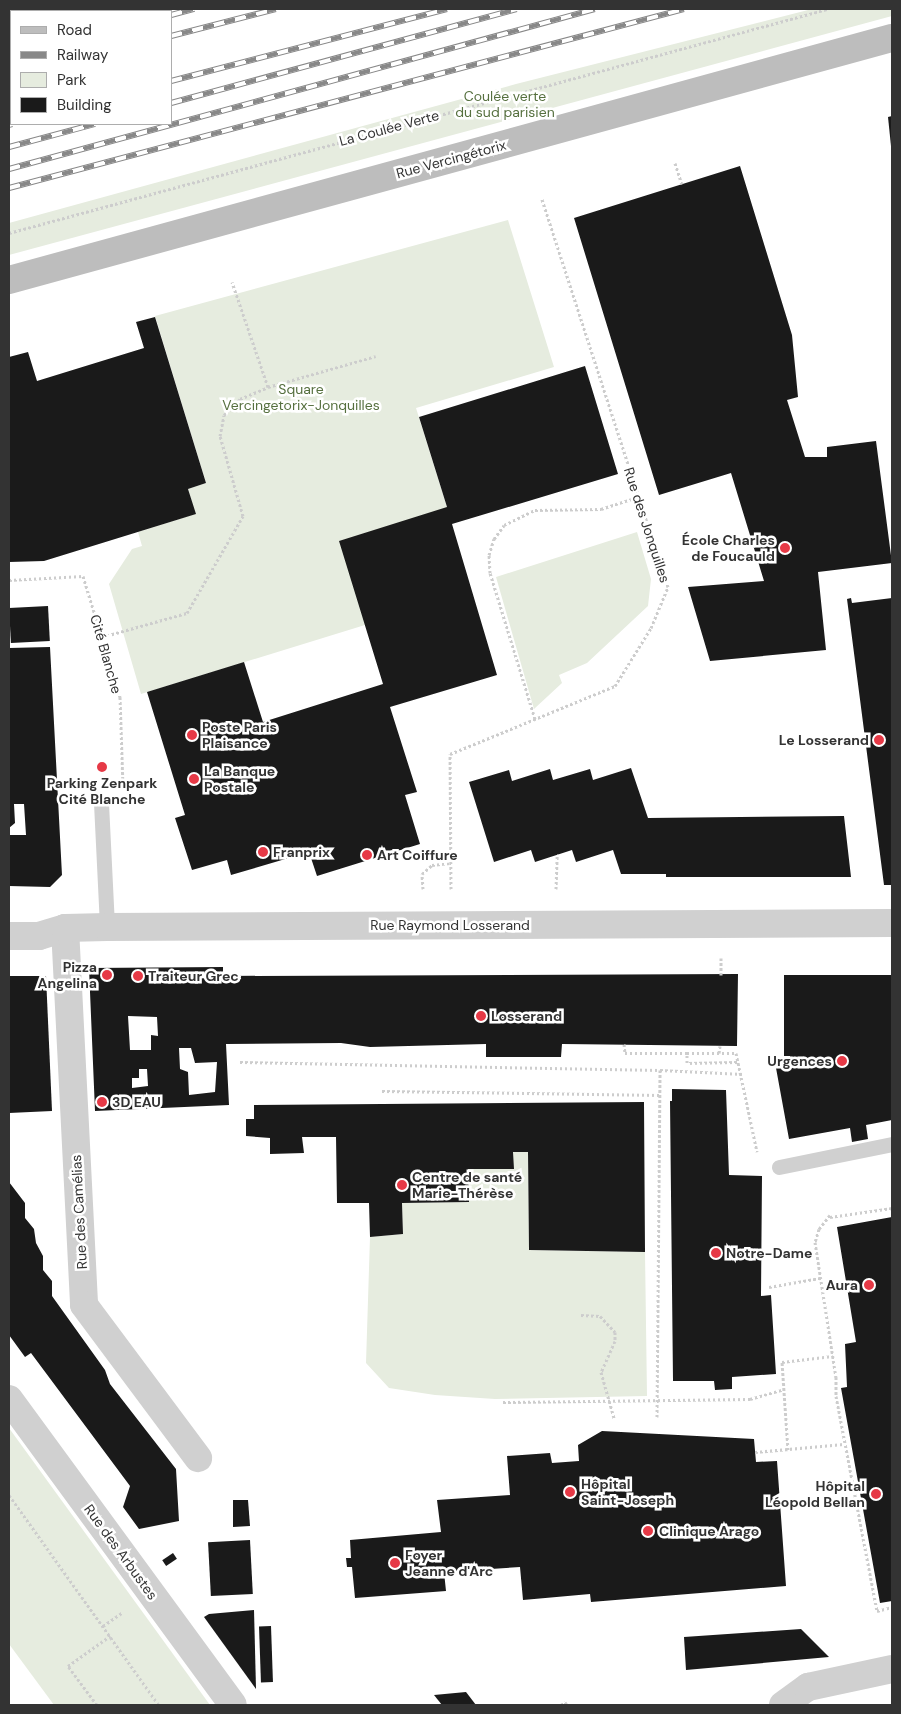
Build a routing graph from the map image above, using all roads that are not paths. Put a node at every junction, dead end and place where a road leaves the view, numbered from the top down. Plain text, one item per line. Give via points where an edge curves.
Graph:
1 (892, 38) edge
2 (9, 280) edge
3 (101, 803) dead end
4 (892, 923) edge
5 (107, 927) junction
6 (65, 928) junction
7 (9, 936) edge
8 (892, 1144) edge
9 (779, 1167) dead end
10 (9, 1399) edge
11 (198, 1458) dead end
12 (892, 1669) edge
13 (233, 1705) edge
14 (784, 1705) edge

1 - 2 main road, Rue Vercingétorix
3 - 5 lane
4 - 5 street, Rue Raymond Losserand
5 - 6 street, Rue Raymond Losserand
6 - 7 street, Rue Raymond Losserand via 38,936
6 - 11 street, Rue des Camélias via 84,1305
8 - 9 lane
10 - 13 street, Rue des Arbustes
12 - 14 street via 808,1687

